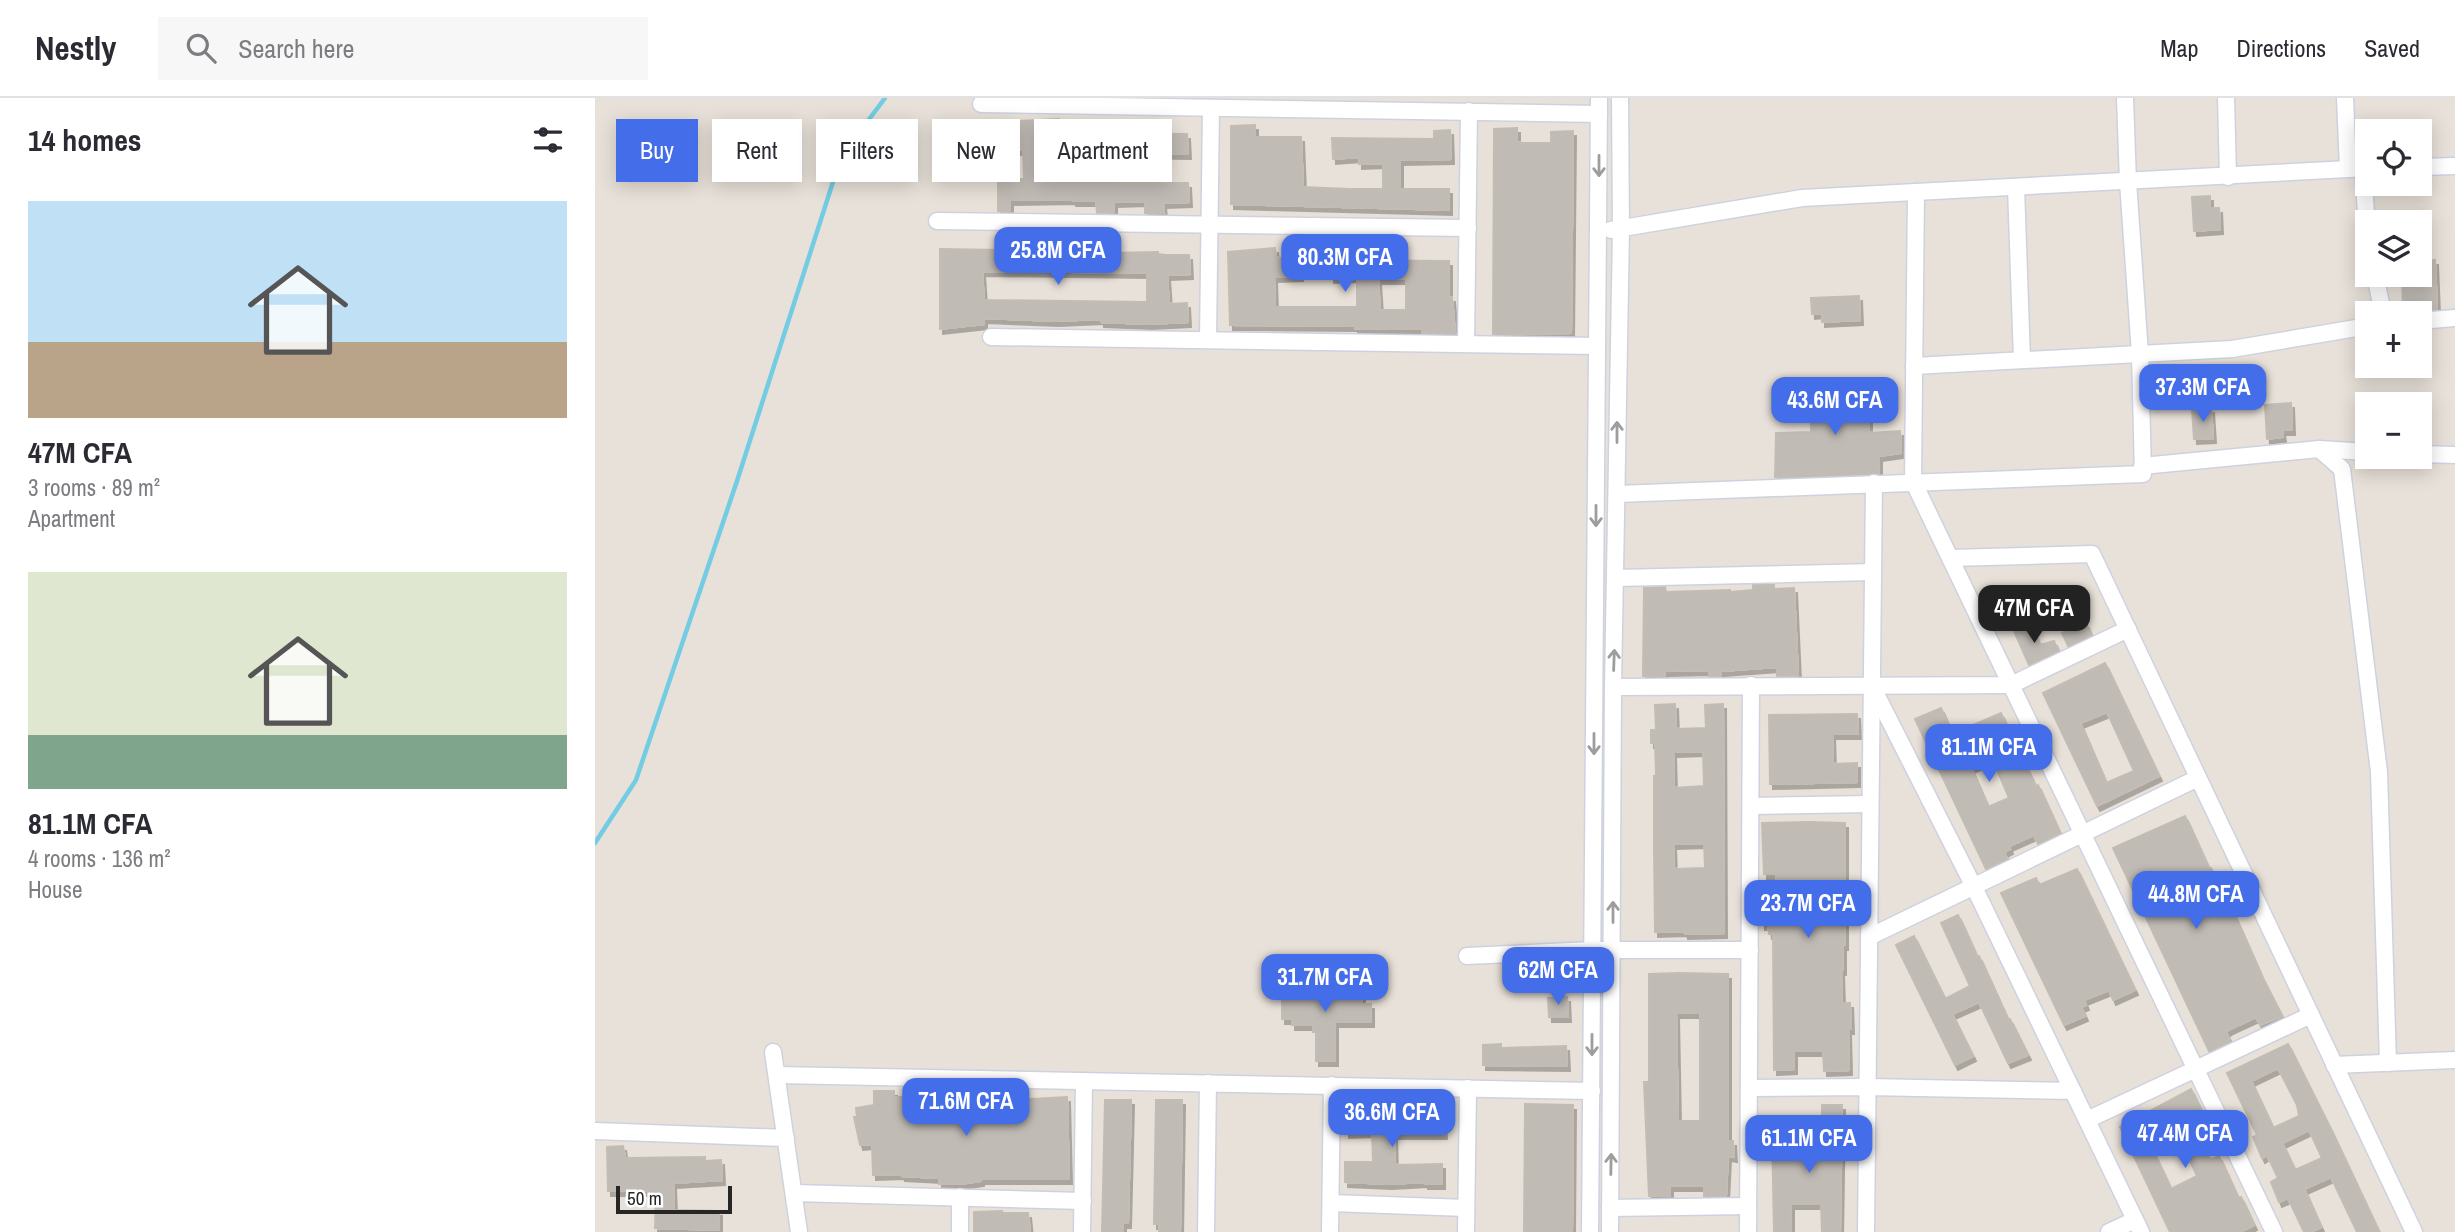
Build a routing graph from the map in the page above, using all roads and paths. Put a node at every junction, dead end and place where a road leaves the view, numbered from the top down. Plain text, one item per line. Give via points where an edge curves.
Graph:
1 (1620, 98) edge
2 (2125, 98) edge
3 (2225, 98) edge
4 (2345, 98) edge
5 (981, 104) dead end
6 (1599, 106) edge
7 (1211, 107) junction
8 (1469, 111) junction
9 (2355, 145) edge
10 (2455, 166) edge
11 (2432, 167) edge
12 (2355, 169) edge
13 (2228, 177) junction
14 (2128, 182) junction
15 (2016, 187) junction
16 (1916, 192) junction
17 (937, 221) dead end
18 (1209, 225) junction
19 (1468, 229) junction
20 (1621, 229) junction
21 (1598, 232) junction
22 (2455, 318) edge
23 (2432, 320) edge
24 (2355, 328) edge
25 (991, 337) dead end
26 (1207, 340) junction
27 (1466, 343) junction
28 (1597, 346) junction
29 (2140, 354) junction
30 (2022, 360) junction
31 (1914, 366) junction
32 (2319, 449) junction
33 (2355, 451) edge
34 (2432, 455) edge
35 (2455, 456) edge
36 (2142, 466) junction
37 (1913, 481) junction
38 (1874, 483) junction
39 (1617, 494) junction
40 (1950, 558) junction
41 (1873, 572) junction
42 (1616, 578) junction
43 (2127, 629) junction
44 (1751, 685) junction
45 (1872, 685) junction
46 (2011, 685) junction
47 (1613, 687) junction
48 (2198, 778) junction
49 (1870, 804) junction
50 (1751, 806) junction
51 (2083, 834) junction
52 (1974, 887) junction
53 (1869, 937) junction
54 (1592, 950) junction
55 (1613, 950) junction
56 (1749, 950) junction
57 (1467, 957) dead end
58 (2311, 1015) junction
59 (773, 1052) dead end
60 (2455, 1060) edge
61 (2388, 1063) junction
62 (2334, 1065) junction
63 (2196, 1069) junction
64 (776, 1075) junction
65 (1084, 1080) junction
66 (1208, 1083) junction
67 (1332, 1085) junction
68 (1867, 1087) junction
69 (1468, 1088) junction
70 (1749, 1088) junction
71 (1592, 1091) junction
72 (2073, 1091) junction
73 (2087, 1121) junction
74 (595, 1131) edge
75 (786, 1139) junction
76 (793, 1193) junction
77 (960, 1198) junction
78 (1083, 1201) junction
79 (1331, 1203) junction
80 (1748, 1206) junction
81 (1467, 1208) junction
82 (1610, 1208) junction
83 (2138, 1226) edge
84 (799, 1232) edge
85 (960, 1232) edge
86 (1082, 1232) edge
87 (1206, 1232) edge
88 (1330, 1232) edge
89 (1466, 1232) edge
90 (1590, 1232) edge
91 (1610, 1232) edge
92 (1748, 1232) edge
93 (1865, 1232) edge
94 (2109, 1232) edge
95 (2274, 1232) edge
96 (2414, 1232) edge

1 - 20 street
2 - 14 street
3 - 13 street
4 - 9 street
5 - 7 street
6 - 8 street
6 -> 21 street
7 - 8 street
7 - 18 street
8 - 19 street
10 - 11 street
12 - 13 street
13 - 14 street
14 - 15 street
14 - 29 street
15 - 16 street
15 - 30 street
16 - 20 street via 1802,198
16 - 31 street
17 - 18 street
18 - 19 street
18 - 26 street
19 - 27 street
20 - 21 street
39 -> 20 street
21 - 28 street
22 - 23 street
24 - 29 street via 2232,349
25 - 26 street
26 - 27 street
27 - 28 street
28 -> 54 street
29 - 30 street
29 - 36 street
30 - 31 street
31 - 37 street
32 - 33 street
32 - 36 street
32 - 61 street via 2342,469 2379,772
34 - 35 street
36 - 37 street via 2143,474
37 - 38 street
37 - 40 street
38 - 39 street
38 - 41 street
39 - 42 street
40 - 43 street via 2092,554
40 - 46 street
41 - 42 street
41 - 45 street
47 -> 42 street
43 - 46 street
43 - 48 street
44 - 45 street
44 - 47 street
44 - 50 street
45 - 46 street
45 - 49 street
45 - 52 street
46 - 51 street
55 -> 47 street
48 - 51 street
48 - 58 street
49 - 50 street
49 - 53 street
50 - 56 street
51 - 52 street
51 - 63 street
52 - 53 street
52 - 72 street
53 - 68 street
54 - 55 street
54 - 57 street
54 -> 71 street
55 - 56 street
82 -> 55 street
56 - 70 street
58 - 62 street
58 - 63 street
59 - 64 street
60 - 61 street
61 - 62 street
62 - 96 street
63 - 73 street
63 - 95 street
64 - 65 street
64 - 75 street
65 - 66 street
65 - 78 street
66 - 67 street
66 - 87 street
67 - 69 street
67 - 79 street
68 - 70 street
68 - 72 street
68 - 93 street
69 - 71 street
69 - 81 street
70 - 80 street
71 - 90 street
72 - 73 street
73 - 83 street
74 - 75 street
75 - 76 street
76 - 77 street
76 - 84 street
77 - 78 street
77 - 85 street
78 - 86 street
79 - 81 street
79 - 88 street
80 - 82 street
80 - 92 street
81 - 89 street
82 - 91 street
83 - 94 street

